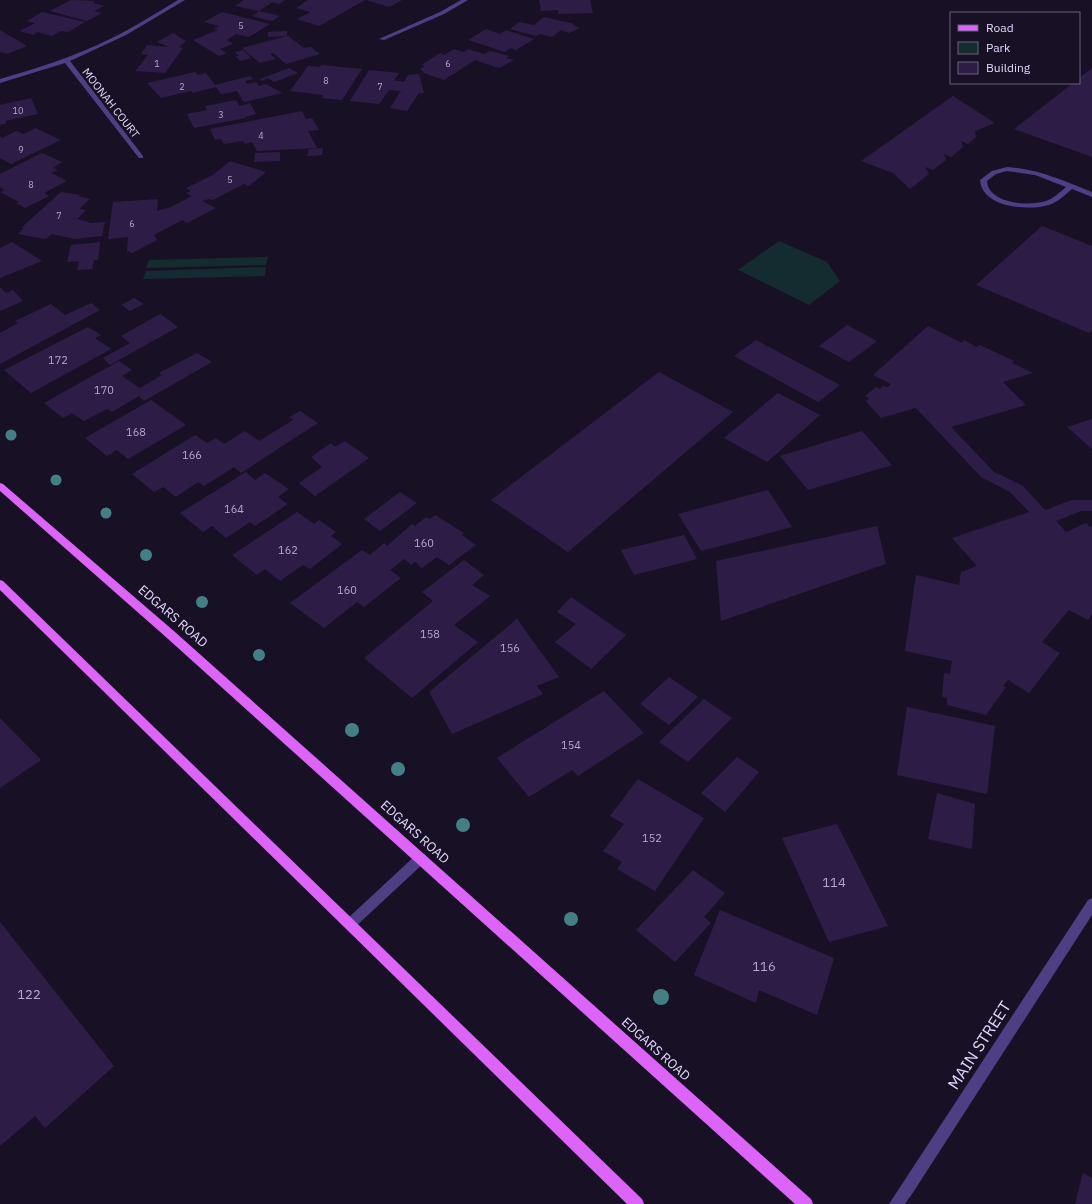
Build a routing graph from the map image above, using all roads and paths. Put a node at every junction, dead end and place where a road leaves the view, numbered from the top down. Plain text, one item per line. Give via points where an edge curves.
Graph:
1 (182, 0) edge
2 (465, 0) edge
3 (382, 39) dead end
4 (66, 60) junction
5 (0, 81) edge
6 (141, 157) dead end
7 (1070, 186) junction
8 (1092, 195) edge
9 (0, 486) edge
10 (0, 584) edge
11 (421, 858) junction
12 (1092, 904) edge
13 (350, 924) junction
14 (637, 1204) edge
15 (806, 1204) edge
16 (896, 1204) edge

1 - 4 street via 134,29
2 - 3 street
4 - 5 street
4 - 6 street, MOONAH COURT
7 - 7 street via 1018,169 996,171 983,180 982,185 994,197 1029,206 1049,203
7 - 8 street
9 - 11 main road, EDGARS ROAD
10 - 13 main road
11 - 13 street
11 - 15 main road, EDGARS ROAD
12 - 16 street, MAIN STREET
13 - 14 main road

